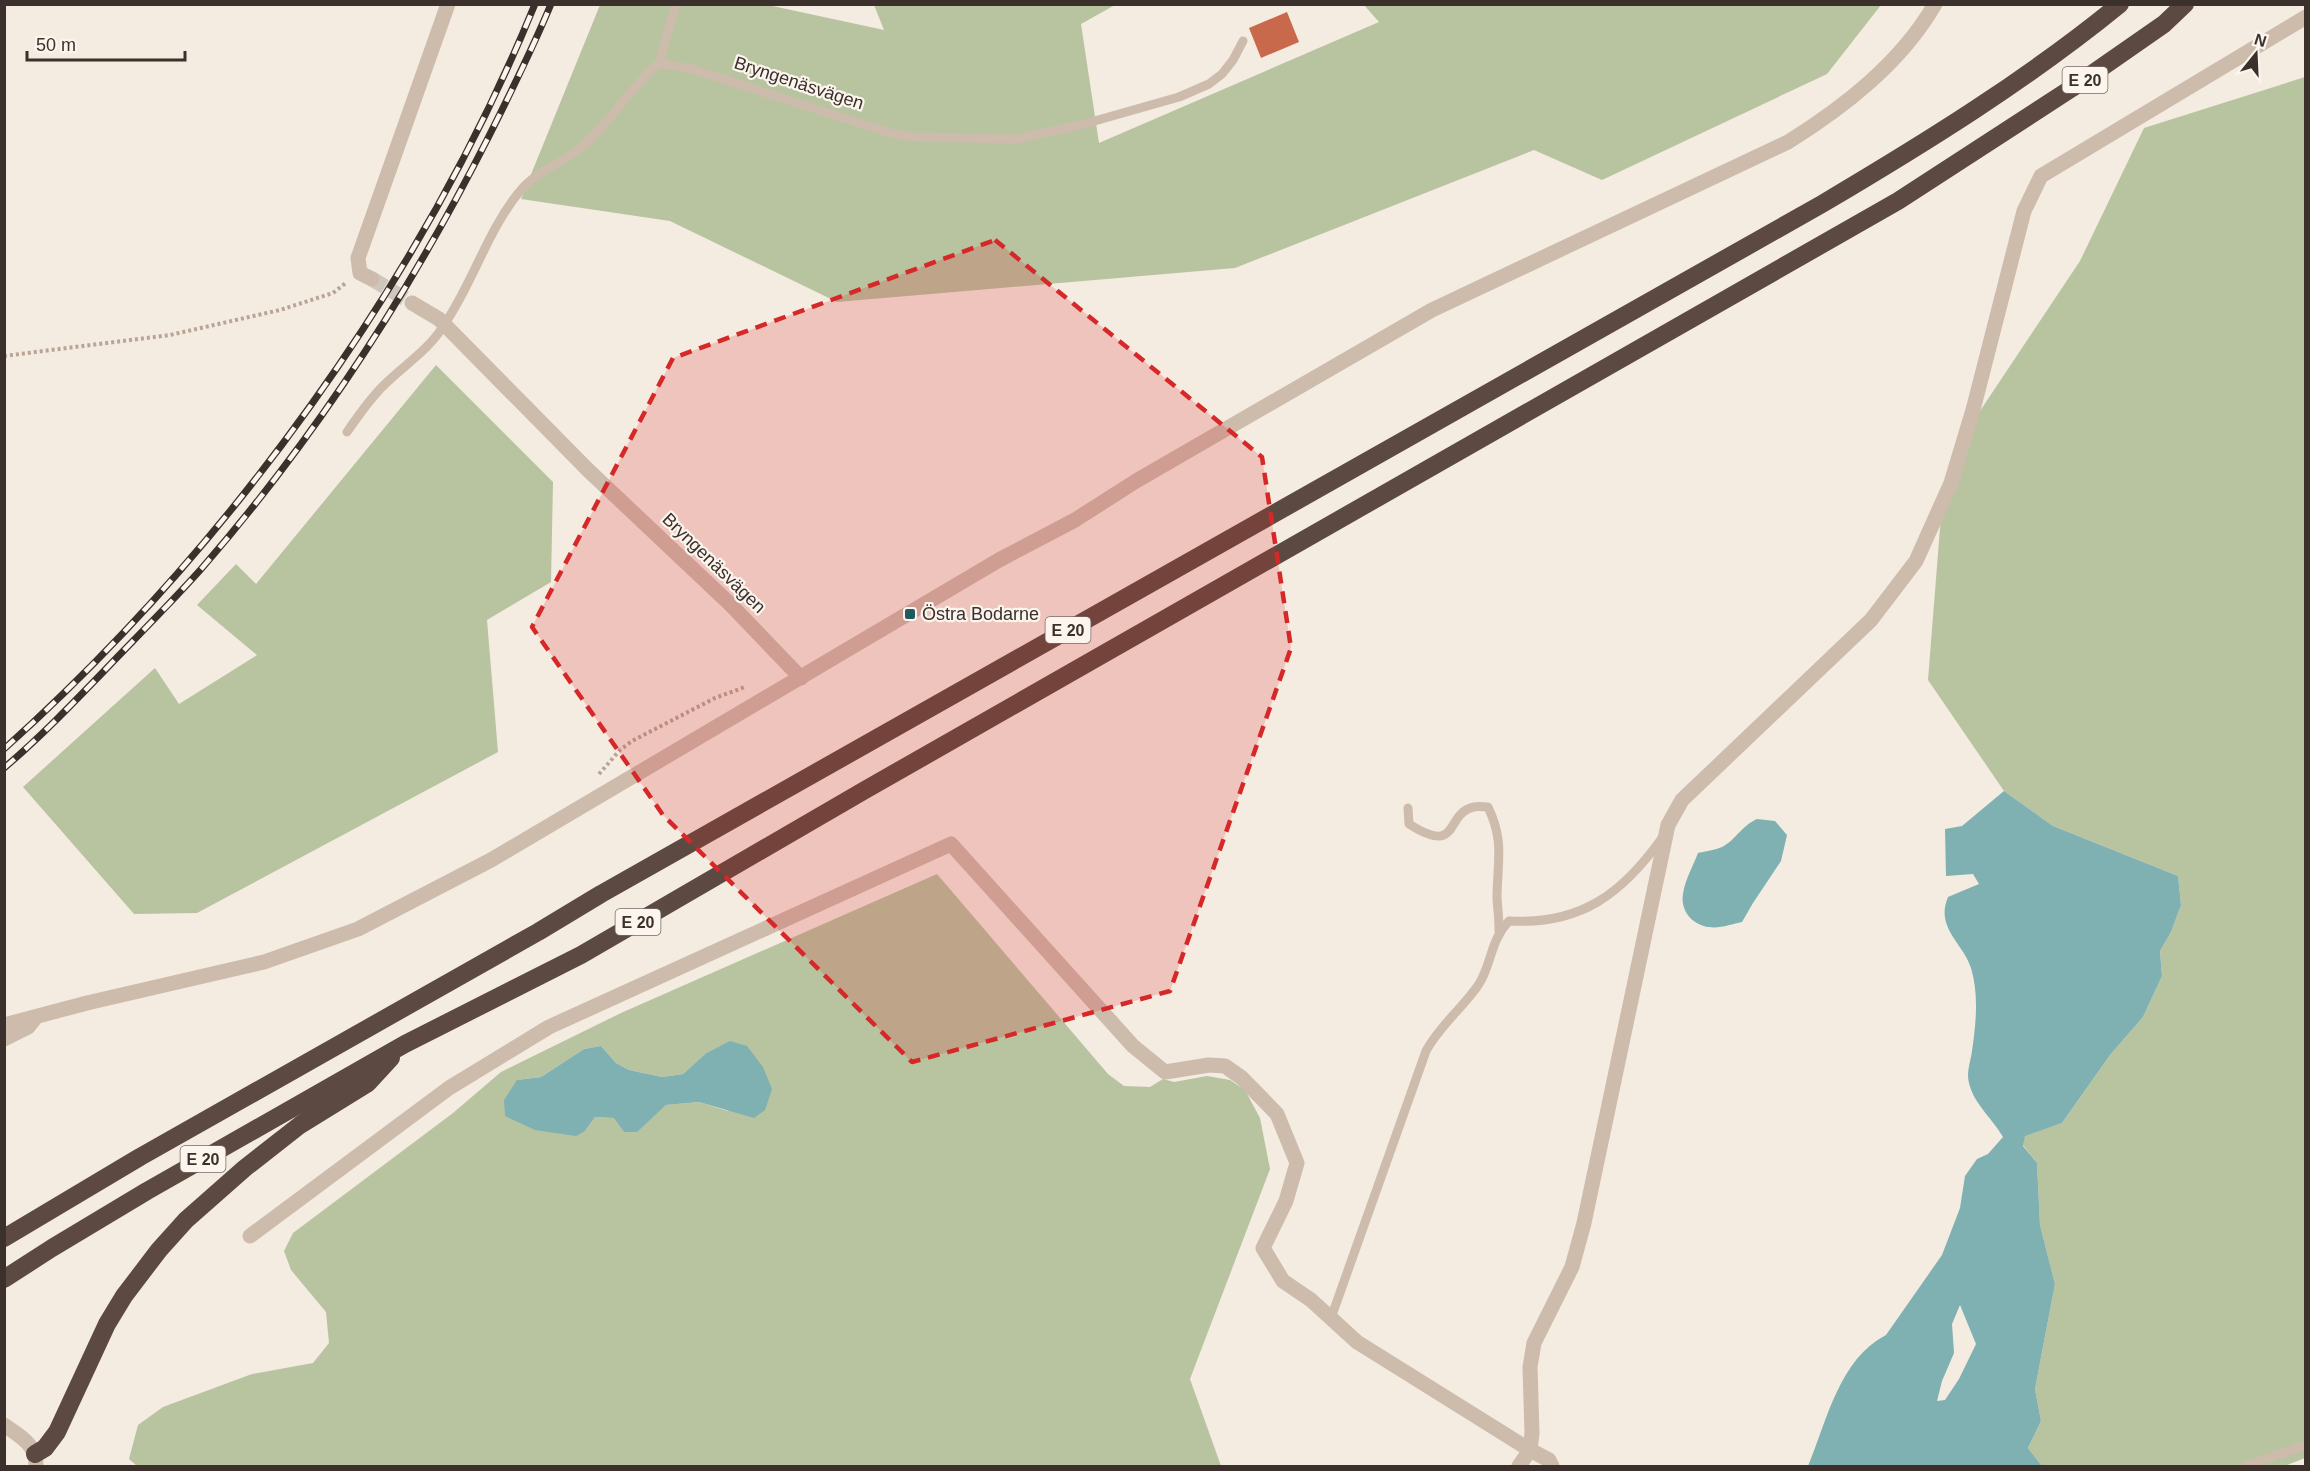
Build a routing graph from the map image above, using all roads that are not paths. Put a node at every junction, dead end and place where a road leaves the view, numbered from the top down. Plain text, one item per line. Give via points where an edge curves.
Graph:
1 (448, 4) edge
2 (676, 4) edge
3 (1935, 4) edge
4 (2120, 4) edge
5 (2185, 4) edge
6 (2306, 17) edge
7 (1243, 40) dead end
8 (659, 63) junction
9 (366, 276) road end
10 (412, 303) tunnel mouth
11 (444, 325) junction
12 (346, 432) dead end
13 (801, 678) junction
14 (1408, 808) dead end
15 (1666, 832) junction
16 (1499, 931) junction
17 (36, 1017) junction
18 (4, 1025) edge
19 (4, 1039) edge
20 (405, 1044) junction
21 (250, 1236) dead end
22 (4, 1238) edge
23 (4, 1279) edge
24 (1331, 1318) junction
25 (4, 1425) edge
26 (2306, 1445) edge
27 (1530, 1450) junction
28 (35, 1460) edge
29 (1519, 1467) edge
30 (1552, 1467) edge
31 (2245, 1467) edge

1 - 9 street via 358,258
2 - 8 lane
3 - 13 street via 1910,39 1858,92 1826,119 1788,142 1432,310
4 - 22 highway, E 20 via 1956,123 1822,204 601,894
5 - 20 highway, E 20 via 2164,24 2072,88 1898,201 581,955
6 - 15 street via 2041,176 2024,211 1951,483 1916,561 1871,620 1682,800
7 - 8 lane, Bryngenäsvägen via 1233,60 1209,84 1179,97 1016,139 890,133 692,69
8 - 11 lane via 600,129 520,190
10 - 11 street, Bryngenäsvägen
11 - 12 lane via 432,342 383,386
11 - 13 street, Bryngenäsvägen
13 - 17 street via 491,860 358,929 264,962
14 - 16 lane via 1409,824 1425,834 1439,836 1452,829 1460,814 1474,806 1488,807 1497,826 1500,858
15 - 16 lane via 1652,853 1604,900 1551,920 1509,921
15 - 27 street via 1584,1223 1572,1267 1533,1343
16 - 24 lane via 1480,982 1436,1033 1426,1051
17 - 18 street
17 - 19 street via 28,1027
20 - 23 highway, E 20 via 147,1191
20 - 28 highway via 368,1083 300,1125 245,1168 186,1220 153,1257 107,1324 57,1432
21 - 24 street via 448,1088 549,1028 951,844 1133,1046 1165,1072 1225,1066 1277,1114 1297,1163 1286,1202 1263,1248 1283,1281
24 - 27 street via 1357,1342
25 - 28 street via 26,1440
26 - 31 lane
27 - 29 street
27 - 30 street via 1549,1460

